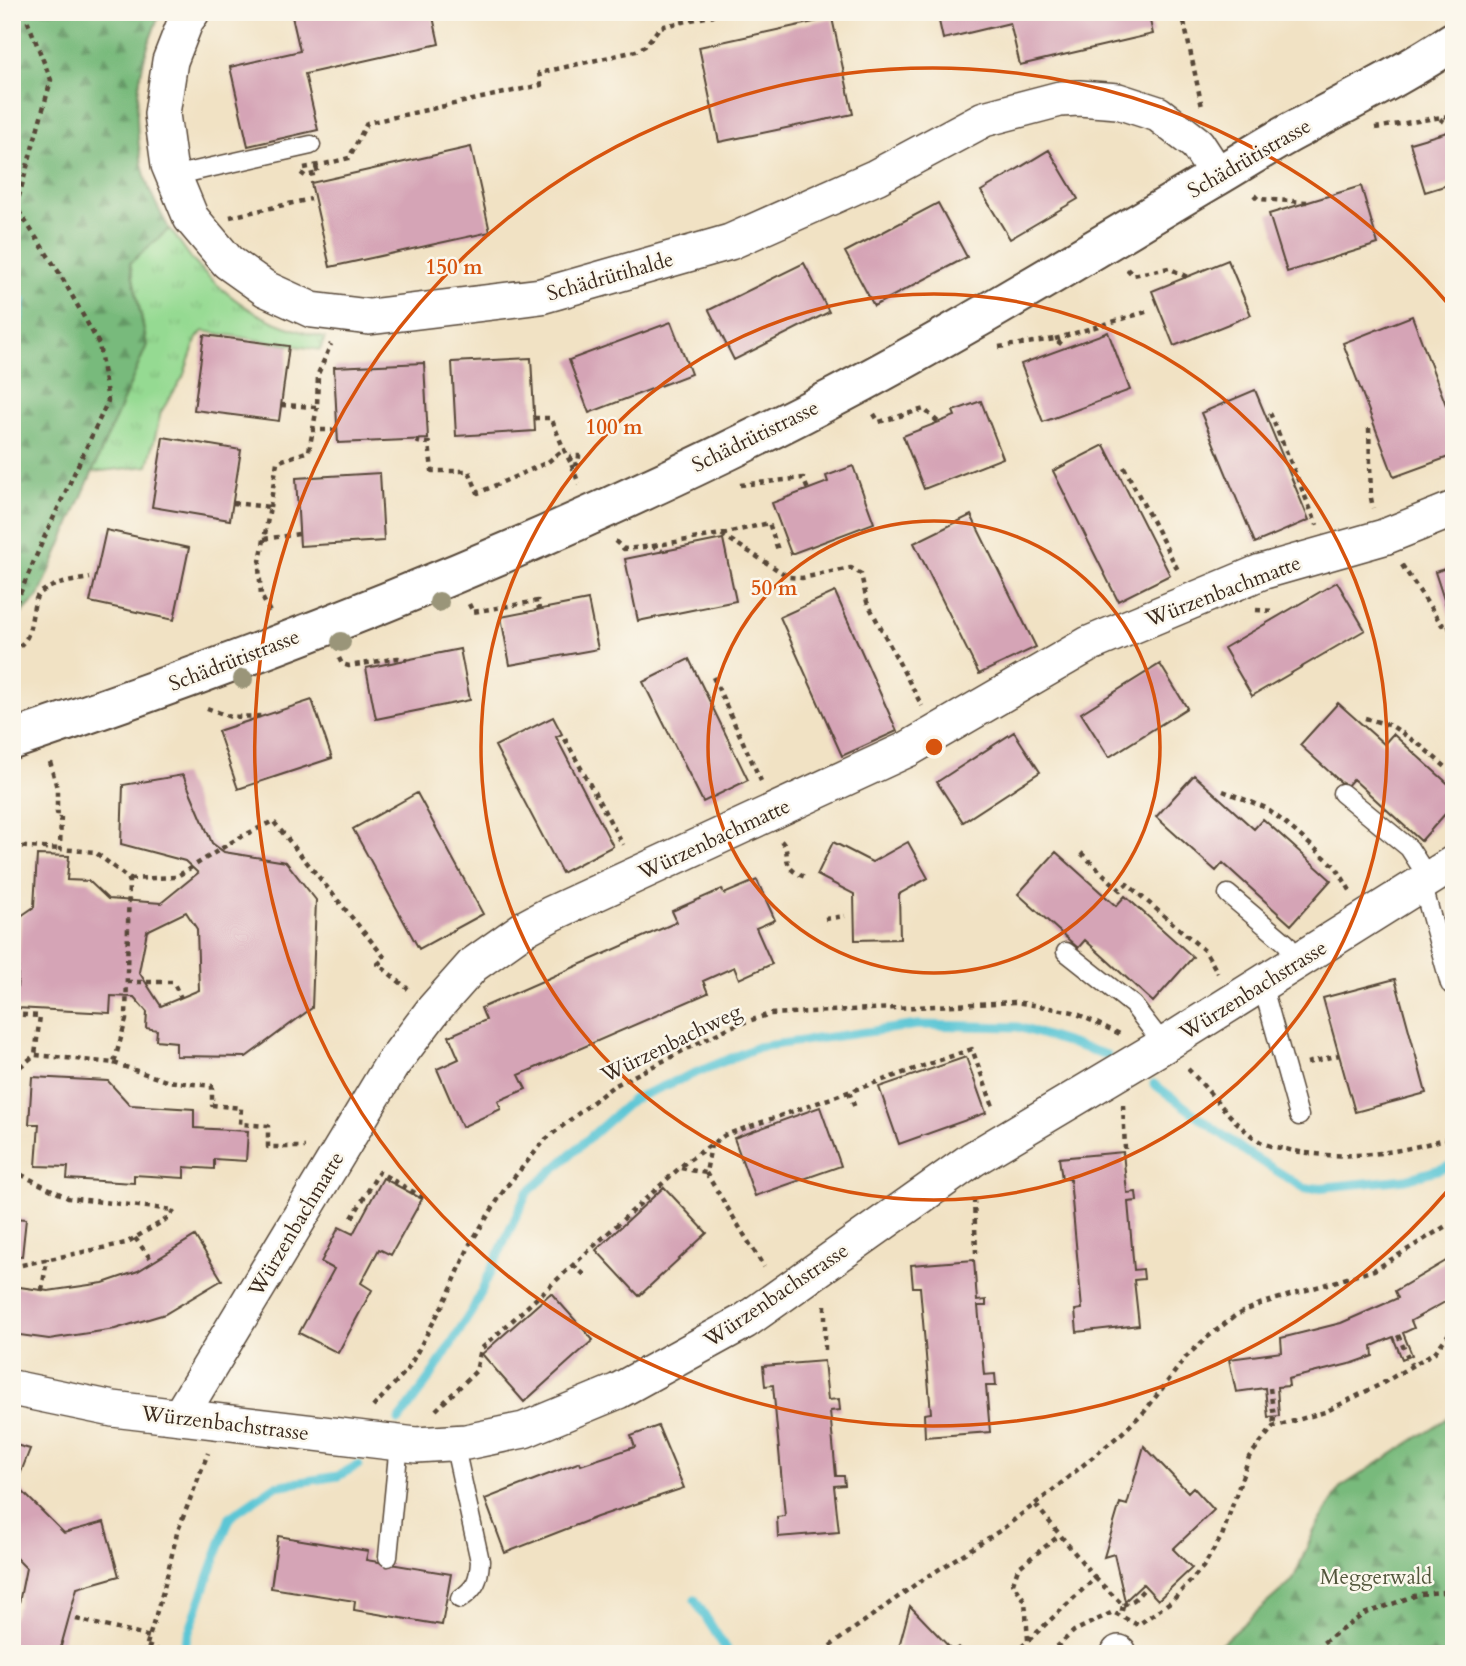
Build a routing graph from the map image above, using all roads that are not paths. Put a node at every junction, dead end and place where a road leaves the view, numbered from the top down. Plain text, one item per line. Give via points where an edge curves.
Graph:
1 (192, 12) edge
2 (1454, 41) edge
3 (311, 145) dead end
4 (173, 176) junction
5 (1235, 184) junction
6 (1454, 509) edge
7 (12, 740) edge
8 (1342, 793) dead end
9 (1435, 875) edge
10 (1228, 894) dead end
11 (1066, 952) dead end
12 (1298, 961) junction
13 (1450, 984) dead end
14 (1249, 992) junction
15 (1164, 1045) junction
16 (1299, 1116) dead end
17 (12, 1388) edge
18 (180, 1416) junction
19 (426, 1444) junction
20 (388, 1557) dead end
21 (460, 1599) dead end

1 - 4 street, Schädrütihalde via 170,61 162,114
2 - 5 main road, Schädrütistrasse via 1294,131
3 - 4 lane
4 - 5 street, Schädrütihalde via 191,218 228,262 266,289 312,310 369,317 541,296 730,243 876,177 984,119 1060,99 1118,101 1157,114 1197,144
5 - 7 main road, Schädrütistrasse via 806,412 574,522 422,588
6 - 18 street, Würzenbachmatte via 1384,537 1261,572 1089,644 908,749 525,928 473,965 391,1066
8 - 9 lane
9 - 12 street, Würzenbachstrasse
9 - 13 lane
10 - 12 lane via 1286,943
11 - 15 lane via 1133,1005
12 - 14 street, Würzenbachstrasse
14 - 15 street, Würzenbachstrasse
14 - 16 lane
15 - 19 street, Würzenbachstrasse via 963,1166 745,1321 618,1391 524,1430
17 - 18 street, Würzenbachstrasse via 113,1409
18 - 19 street, Würzenbachstrasse via 347,1439
19 - 20 lane
19 - 21 lane via 480,1561 479,1580

